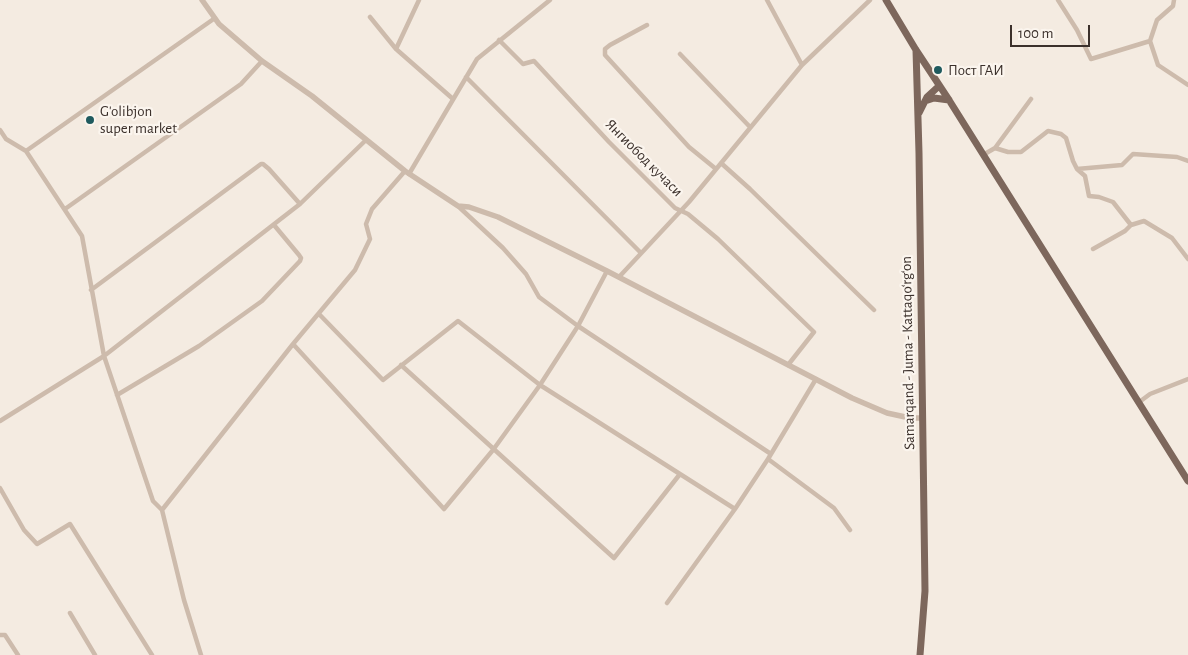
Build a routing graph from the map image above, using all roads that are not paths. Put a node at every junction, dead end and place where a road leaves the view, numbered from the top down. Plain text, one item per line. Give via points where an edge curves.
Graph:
1 (202, 0) edge
2 (419, 0) edge
3 (550, 0) edge
4 (767, 0) edge
5 (870, 0) edge
6 (886, 0) edge
7 (1058, 0) edge
8 (1174, 0) edge
9 (215, 18) junction
10 (370, 18) dead end
11 (647, 25) dead end
12 (499, 40) junction
13 (1150, 41) junction
14 (396, 49) junction
15 (916, 50) junction
16 (680, 54) dead end
17 (262, 61) junction
18 (802, 64) junction
19 (466, 77) junction
20 (1188, 85) edge
21 (940, 86) junction
22 (453, 99) junction
23 (1031, 99) dead end
24 (949, 100) junction
25 (925, 101) junction
26 (919, 113) junction
27 (750, 127) junction
28 (0, 130) edge
29 (366, 140) junction
30 (995, 148) junction
31 (26, 151) junction
32 (983, 154) junction
33 (1188, 161) edge
34 (721, 163) junction
35 (716, 169) junction
36 (1078, 169) junction
37 (407, 173) junction
38 (300, 204) junction
39 (458, 206) junction
40 (66, 209) junction
41 (682, 210) junction
42 (274, 224) junction
43 (1131, 225) junction
44 (1093, 249) dead end
45 (641, 253) junction
46 (1188, 259) edge
47 (607, 271) junction
48 (619, 277) junction
49 (91, 290) junction
50 (874, 310) dead end
51 (319, 314) junction
52 (578, 326) junction
53 (293, 344) junction
54 (104, 356) junction
55 (401, 365) junction
56 (788, 365) junction
57 (1188, 379) edge
58 (816, 380) junction
59 (540, 384) junction
60 (117, 394) junction
61 (1138, 403) junction
62 (922, 418) junction
63 (0, 421) edge
64 (493, 450) junction
65 (771, 454) junction
66 (768, 459) junction
67 (680, 474) junction
68 (1188, 481) edge
69 (0, 488) edge
70 (735, 509) junction
71 (162, 510) junction
72 (850, 530) dead end
73 (667, 603) dead end
74 (70, 613) dead end
75 (0, 636) edge
76 (18, 655) edge
77 (95, 655) edge
78 (152, 655) edge
79 (201, 655) edge
80 (920, 655) edge

1 - 9 street
2 - 14 street
3 - 12 street
4 - 18 street
5 - 18 street
6 - 15 main road
7 - 13 street via 1091,59
8 - 13 street via 1173,6 1157,20
9 - 17 street
9 - 31 street
10 - 14 street
11 - 35 street via 610,45 605,49 606,55 689,147
12 - 19 street via 477,59
12 - 41 street, Янгиобод кучаси via 523,64 534,61 609,142 675,208
13 - 20 street via 1158,65
14 - 22 street
15 - 21 main road
15 - 26 main road, Samarqand - Juma - Kattaqo‘rg‘on
16 - 27 street
17 - 29 street
17 - 40 street via 241,84
18 - 27 street
19 - 22 street
19 - 45 street
21 - 24 main road
21 - 25 main road
22 - 37 street
23 - 30 street
24 - 25 main road via 934,98
24 - 32 main road
25 - 26 main road
26 - 62 main road, Samarqand - Juma - Kattaqo‘rg‘on
27 - 34 street
28 - 31 street via 6,139
29 - 37 street
29 - 38 street
30 - 32 street
30 - 36 street via 1021,152 1048,132 1061,134 1066,138
31 - 40 street
32 - 61 main road
33 - 36 street via 1177,157 1133,154 1122,165
34 - 35 street
34 - 50 street
35 - 41 street
36 - 43 street via 1085,176 1089,196 1113,202
37 - 39 street
37 - 51 street via 372,209 366,224 370,239 355,270
38 - 42 street
38 - 49 street via 269,168 261,164
39 - 47 street via 498,217
39 - 52 street via 503,248 526,274 539,297
40 - 49 street via 82,236
41 - 45 street
41 - 56 street, Янгиобод кучаси via 718,239 814,332
42 - 54 street
42 - 60 street via 299,255 300,261 255,306 199,346
43 - 44 street
43 - 46 street via 1144,221 1172,238
45 - 48 street
47 - 48 street
47 - 52 street
48 - 56 street
49 - 54 street
51 - 53 street
51 - 55 street via 383,380
52 - 59 street
52 - 65 street
53 - 64 street via 444,509
53 - 71 street
54 - 60 street
54 - 63 street
55 - 59 street via 458,321
55 - 64 street
56 - 58 street
57 - 61 street via 1150,394
58 - 62 street via 887,413
58 - 65 street
59 - 64 street
59 - 67 street
60 - 71 street via 153,501
61 - 68 main road
62 - 80 main road, Samarqand - Juma - Kattaqo‘rg‘on via 925,591
64 - 67 street via 614,558
65 - 66 street
66 - 70 street
66 - 72 street via 834,508
67 - 70 street
69 - 78 street via 24,530 37,544 70,524
70 - 73 street
71 - 79 street
74 - 77 street
75 - 76 street via 5,635

